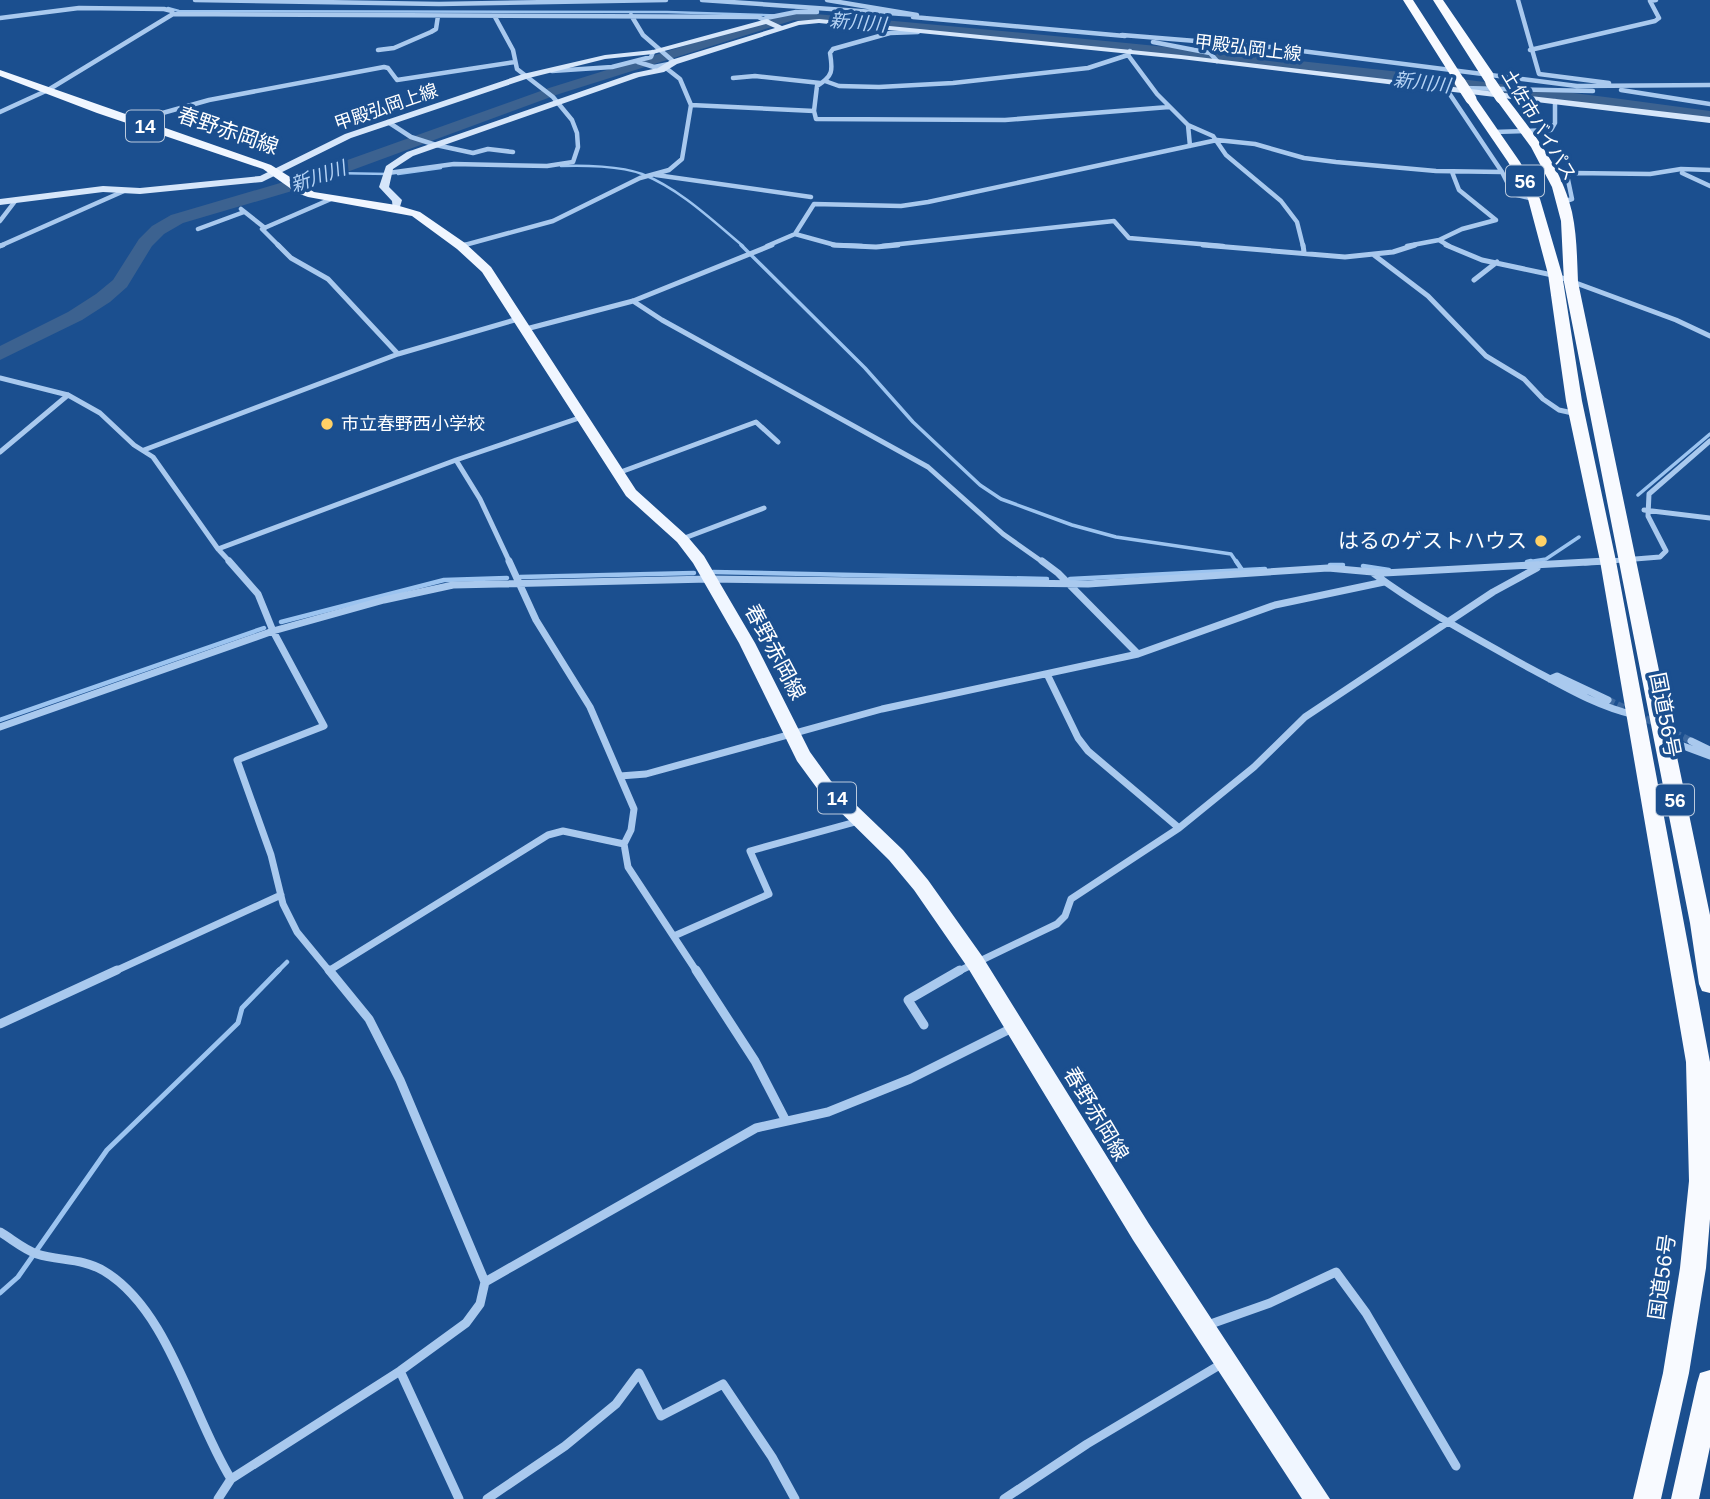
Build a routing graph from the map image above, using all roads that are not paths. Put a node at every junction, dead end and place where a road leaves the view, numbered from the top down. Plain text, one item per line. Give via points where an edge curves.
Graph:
1 (195, 0) edge
2 (666, 0) edge
3 (702, 0) edge
4 (827, 0) edge
5 (1408, 0) edge
6 (1438, 0) edge
7 (1518, 0) edge
8 (1656, 0) edge
9 (851, 11) junction
10 (173, 14) junction
11 (631, 15) junction
12 (438, 16) junction
13 (495, 17) junction
14 (913, 17) junction
15 (0, 18) edge
16 (766, 20) junction
17 (781, 28) junction
18 (922, 30) junction
19 (1122, 35) junction
20 (378, 50) dead end
21 (1530, 50) junction
22 (1129, 53) junction
23 (666, 59) junction
24 (1217, 61) junction
25 (515, 62) junction
26 (642, 64) junction
27 (544, 71) junction
28 (0, 73) edge
29 (526, 76) junction
30 (733, 78) dead end
31 (1489, 78) junction
32 (1454, 80) junction
33 (823, 82) junction
34 (1710, 85) edge
35 (1616, 88) junction
36 (48, 90) junction
37 (553, 96) junction
38 (1555, 101) junction
39 (1710, 104) edge
40 (691, 105) junction
41 (1169, 107) junction
42 (814, 111) junction
43 (0, 112) edge
44 (817, 119) junction
45 (1710, 120) edge
46 (132, 122) junction
47 (388, 122) junction
48 (1188, 125) junction
49 (821, 128) dead end
50 (1494, 132) junction
51 (1525, 132) junction
52 (1217, 140) junction
53 (436, 145) junction
54 (1190, 146) junction
55 (513, 152) dead end
56 (1710, 170) edge
57 (278, 172) junction
58 (1452, 172) junction
59 (1502, 172) junction
60 (1678, 172) junction
61 (388, 175) junction
62 (653, 175) junction
63 (1710, 186) edge
64 (124, 191) junction
65 (811, 197) dead end
66 (331, 199) junction
67 (1534, 199) junction
68 (16, 200) junction
69 (0, 202) edge
70 (1563, 202) junction
71 (396, 208) junction
72 (0, 221) edge
73 (265, 228) junction
74 (198, 229) dead end
75 (795, 234) junction
76 (1439, 240) junction
77 (0, 246) edge
78 (461, 246) junction
79 (1304, 252) junction
80 (1374, 256) junction
81 (1497, 262) junction
82 (1555, 274) junction
83 (1475, 280) dead end
84 (1571, 282) junction
85 (633, 301) junction
86 (522, 324) junction
87 (1710, 336) edge
88 (398, 354) junction
89 (0, 378) edge
90 (68, 395) junction
91 (1577, 414) junction
92 (582, 417) junction
93 (778, 442) dead end
94 (1710, 442) edge
95 (144, 450) junction
96 (0, 452) edge
97 (456, 460) junction
98 (618, 473) junction
99 (764, 508) dead end
100 (1644, 510) junction
101 (1710, 518) edge
102 (682, 539) junction
103 (218, 549) junction
104 (1627, 560) junction
105 (1608, 561) junction
106 (1537, 567) junction
107 (1372, 572) junction
108 (709, 579) junction
109 (1066, 582) junction
110 (1384, 582) junction
111 (518, 583) junction
112 (1447, 622) junction
113 (274, 631) junction
114 (1138, 654) junction
115 (1047, 674) junction
116 (1550, 679) junction
117 (1608, 700) tunnel mouth
118 (1636, 715) junction
119 (0, 727) edge
120 (792, 733) junction
121 (1663, 739) junction
122 (1691, 741) tunnel mouth
123 (1710, 750) edge
124 (1710, 756) edge
125 (620, 776) junction
126 (860, 820) junction
127 (1179, 828) junction
128 (624, 844) junction
129 (281, 895) junction
130 (1705, 923) edge
131 (674, 936) junction
132 (975, 962) junction
133 (330, 970) junction
134 (1710, 984) edge
135 (0, 1024) edge
136 (924, 1025) dead end
137 (1016, 1026) junction
138 (786, 1121) junction
139 (1705, 1183) edge
140 (0, 1232) edge
141 (485, 1282) junction
142 (1202, 1327) junction
143 (1226, 1361) junction
144 (400, 1371) junction
145 (1710, 1383) edge
146 (1456, 1466) dead end
147 (231, 1479) junction
148 (218, 1499) edge
149 (459, 1499) edge
150 (487, 1499) edge
151 (795, 1499) edge
152 (1004, 1499) edge
153 (1317, 1499) edge
154 (1647, 1499) edge
155 (1685, 1499) edge

1 - 2 street via 439,4
3 - 9 street
4 - 14 street via 917,15
5 - 32 highway, 土佐市バイパス / 56
6 - 31 highway, 土佐市バイパス / 56
7 - 21 street
8 - 21 street via 1650,1 1659,18 1655,21
9 - 14 street
9 - 16 street via 796,12
10 - 12 street
10 - 15 street via 164,9 79,8
10 - 36 street
11 - 13 street
11 - 16 street
11 - 23 street via 643,36
12 - 13 street
12 - 20 street via 431,32
13 - 25 street
14 - 19 street
16 - 17 main road
16 - 23 main road, 甲殿弘岡上線
17 - 18 main road, 甲殿弘岡上線 via 818,22
17 - 23 main road, 甲殿弘岡上線
18 - 22 main road, 甲殿弘岡上線
18 - 33 street via 833,48 833,70
19 - 24 street via 1210,53
19 - 32 street via 1270,47
21 - 35 street via 1539,74 1611,83
22 - 24 main road, 甲殿弘岡上線
22 - 33 street via 1088,68 953,83 880,87
22 - 41 street
23 - 26 street
23 - 26 street via 651,57
23 - 27 main road, 甲殿弘岡上線 via 605,57
23 - 37 main road, 甲殿弘岡上線
23 - 40 street
24 - 32 main road, 甲殿弘岡上線
25 - 29 street
25 - 46 street via 397,79 384,67 209,100
26 - 27 street
27 - 29 main road, 甲殿弘岡上線
28 - 36 main road, 春野赤岡線 / 14
29 - 37 street
29 - 47 main road, 甲殿弘岡上線
30 - 33 street
31 - 32 street
31 - 35 street
31 - 51 highway, 土佐市バイパス / 56, bridge
32 - 35 street via 1490,87
32 - 38 main road, 甲殿弘岡上線
32 - 50 highway, 土佐市バイパス / 56, bridge
32 - 59 street
33 - 42 street via 817,86
34 - 35 street
35 - 39 street
36 - 43 street
36 - 46 main road, 春野赤岡線 / 14
37 - 53 main road, 甲殿弘岡上線
37 - 61 street via 575,125 579,150 573,162 454,164
38 - 45 main road, 甲殿弘岡上線
38 - 51 street via 1551,130
40 - 42 street
40 - 62 street via 681,159 669,170
41 - 44 street via 1005,120
41 - 48 street
42 - 44 street
44 - 49 street
46 - 57 main road, 春野赤岡線 / 14
47 - 53 street
47 - 57 main road, 甲殿弘岡上線 via 329,144
48 - 52 street
48 - 54 street
50 - 51 street
50 - 67 highway, 土佐市バイパス / 56
51 - 70 highway, 土佐市バイパス / 56
52 - 54 street
52 - 58 street via 1255,144 1304,158
52 - 79 street via 1217,146 1298,220
53 - 55 street via 473,153 488,149
53 - 61 main road, 甲殿弘岡上線 via 398,160
54 - 75 street via 928,202 814,204
56 - 60 street
57 - 64 main road, 甲殿弘岡上線 via 245,182
57 - 66 main road, 春野赤岡線 / 14 via 312,195
58 - 59 street
58 - 76 street via 1459,191 1496,220
59 - 67 street via 1513,194
60 - 63 street
60 - 70 street via 1573,173 1567,175 1572,199
61 - 71 main road via 384,187 397,200
62 - 65 street
62 - 78 street via 553,221
64 - 68 main road, 甲殿弘岡上線 via 103,189
64 - 77 street
66 - 71 main road, 春野赤岡線 / 14
66 - 73 street
67 - 82 highway, 土佐市バイパス / 56
68 - 69 main road, 甲殿弘岡上線
68 - 72 street
70 - 84 highway, 土佐市バイパス / 56
71 - 78 main road, 春野赤岡線 / 14 via 424,219
73 - 74 street via 242,210
73 - 88 street via 291,258 328,279
75 - 79 street via 835,245 876,247 1114,221 1129,238
75 - 85 street
76 - 80 street
76 - 81 street via 1469,256
78 - 86 main road, 春野赤岡線 / 14 via 487,270
79 - 80 street
80 - 91 street via 1429,296 1486,356 1559,410
81 - 82 street
81 - 83 street
82 - 84 street
82 - 91 highway, 国道56号 / 56
84 - 87 street
84 - 104 highway, 国道56号 / 56
85 - 86 street
85 - 109 street via 928,467
86 - 88 street
86 - 92 main road, 春野赤岡線 / 14
88 - 95 street
89 - 90 street
90 - 95 street via 100,413
90 - 96 street
91 - 105 highway, 国道56号 / 56
92 - 97 street
92 - 98 main road, 春野赤岡線 / 14
93 - 98 street via 757,422
94 - 100 street via 1649,494
95 - 103 street
97 - 103 street
97 - 111 street via 480,499
98 - 102 main road, 春野赤岡線 / 14 via 631,493
99 - 102 street
100 - 101 street
100 - 104 street via 1666,551 1660,557
102 - 108 main road, 春野赤岡線 / 14
103 - 113 street via 258,594
104 - 105 street
104 - 121 highway, 国道56号 / 56
105 - 106 street
105 - 118 highway, 国道56号 / 56
106 - 107 street
106 - 112 street
107 - 109 street via 1328,568
107 - 110 street
108 - 109 street
108 - 111 street
108 - 120 main road, 春野赤岡線 / 14
109 - 114 street
110 - 112 street
110 - 114 street via 1275,605
111 - 113 street via 431,589
111 - 125 street via 590,707
112 - 116 street
112 - 127 street via 1305,717 1254,767
113 - 119 street
113 - 129 street via 324,726 237,760
114 - 115 street
115 - 120 street
115 - 127 street via 1088,751
116 - 117 street via 1557,676
116 - 118 street
118 - 139 highway, 国道56号 / 56 via 1698,1062
120 - 125 street via 646,774
120 - 126 main road, 春野赤岡線 / 14 via 825,786
121 - 124 street
121 - 130 highway, 国道56号 / 56
122 - 123 street
125 - 128 street via 634,810
126 - 131 street via 750,851 769,894
126 - 132 main road, 春野赤岡線 / 14 via 921,885
127 - 132 street via 1071,899 1057,924
128 - 131 street via 628,867
128 - 133 street via 563,831 548,835
129 - 133 street via 297,932
129 - 135 street
130 - 134 highway, 国道56号 / 56
131 - 138 street via 755,1061
132 - 136 street via 908,1000
132 - 137 main road, 春野赤岡線 / 14
133 - 141 street via 369,1019 400,1080
137 - 138 street via 910,1079 828,1112
137 - 142 main road, 春野赤岡線 / 14
138 - 141 street via 755,1128
139 - 154 highway, 国道56号 / 56 via 1678,1360
140 - 147 street via 39,1255 90,1262 117,1280 169,1344 218,1461
141 - 144 street via 480,1304 466,1323
142 - 143 main road, 春野赤岡線 / 14
142 - 146 street via 1270,1303 1336,1272 1366,1313
143 - 152 street
143 - 153 main road, 春野赤岡線 / 14
144 - 147 street
144 - 149 street
145 - 155 highway
147 - 148 street
150 - 151 street via 617,1404 639,1373 661,1416 723,1384

